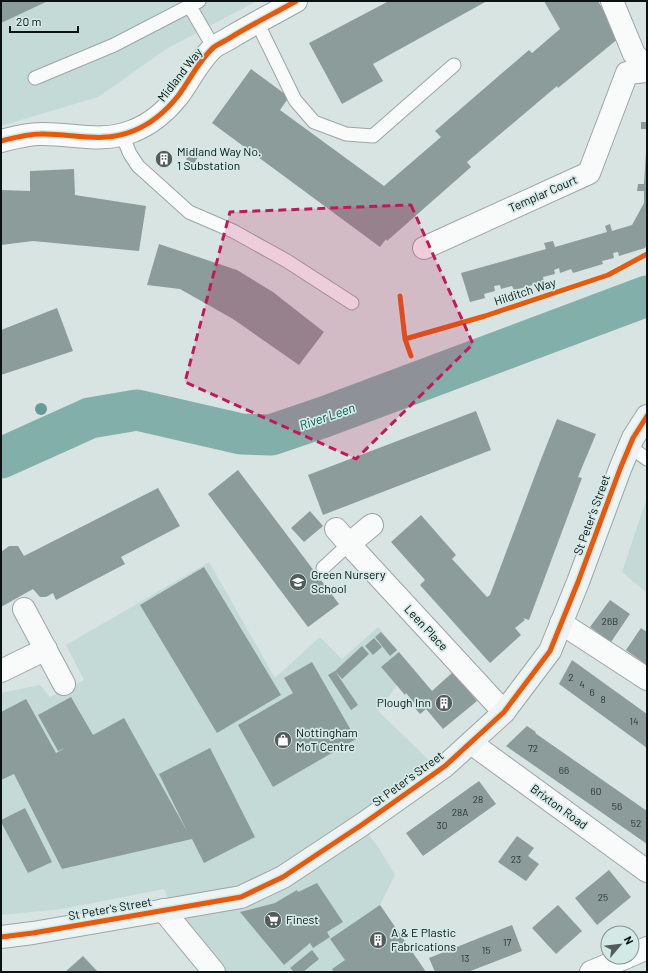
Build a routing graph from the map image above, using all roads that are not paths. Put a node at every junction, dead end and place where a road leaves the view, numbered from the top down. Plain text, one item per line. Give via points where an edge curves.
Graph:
1 (612, 1) edge
2 (294, 2) edge
3 (194, 3) edge
4 (257, 22) junction
5 (214, 48) junction
6 (454, 65) dead end
7 (647, 69) edge
8 (36, 78) dead end
9 (122, 134) junction
10 (1, 141) edge
11 (424, 248) dead end
12 (352, 303) dead end
13 (647, 416) edge
14 (638, 453) edge
15 (372, 525) dead end
16 (342, 537) junction
17 (323, 568) dead end
18 (24, 609) dead end
19 (561, 623) junction
20 (46, 649) junction
21 (1, 671) edge
22 (647, 679) edge
23 (64, 684) dead end
24 (504, 712) junction
25 (471, 743) junction
26 (647, 871) edge
27 (163, 910) junction
28 (1, 937) edge
29 (608, 965) edge
30 (214, 972) edge
31 (591, 972) edge

1 - 7 street, Templar Court via 634,54
2 - 4 street, Midland Way
3 - 5 lane
3 - 8 lane via 114,45
4 - 5 street, Midland Way
4 - 6 lane via 295,100 314,122 346,134 373,136
5 - 9 street, Midland Way via 178,96 160,115 133,132
7 - 11 street, Templar Court via 627,73 589,173
9 - 10 street, Midland Way via 86,138 39,134
9 - 12 lane via 138,166 189,212 233,231 287,261
13 - 14 street, St Peter's Street
14 - 19 street, St Peter's Street
15 - 16 street
16 - 17 lane
16 - 24 street, Leen Place
18 - 20 street
19 - 22 street
19 - 24 street, St Peter's Street via 550,651
20 - 21 street
20 - 23 street
24 - 25 street, St Peter's Street
25 - 26 street, Brixton Road
25 - 27 street, St Peter's Street via 445,766 403,796 283,877 241,896
27 - 28 street, St Peter's Street
27 - 30 street
29 - 31 street

